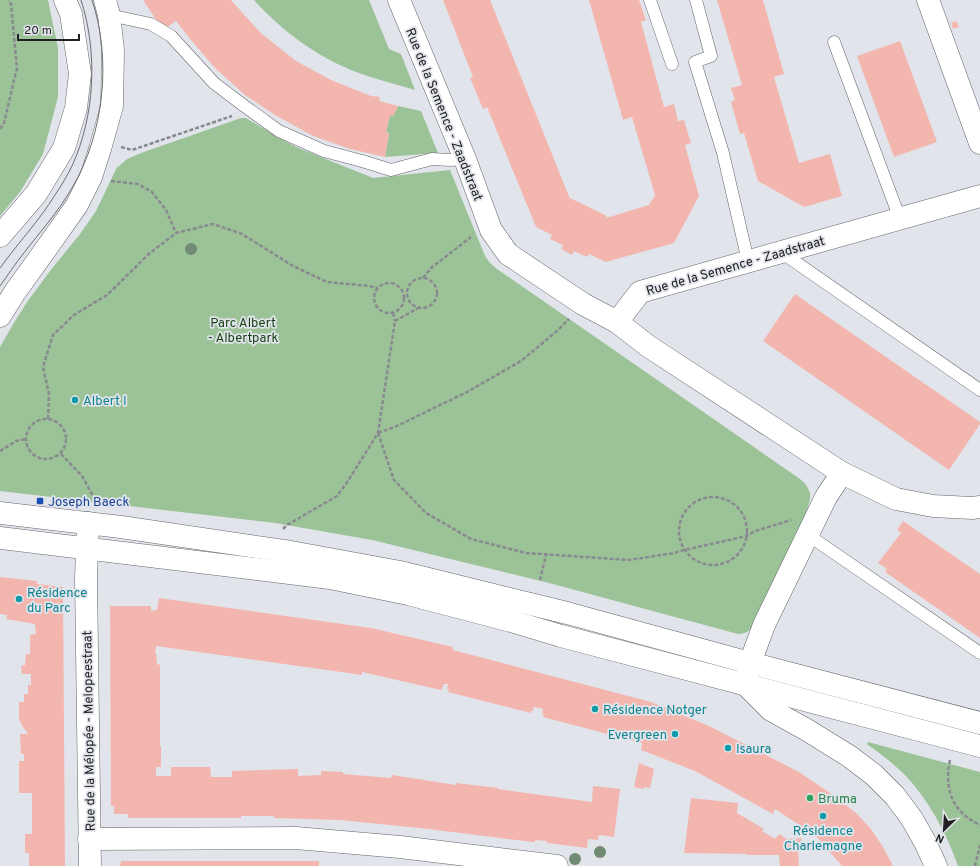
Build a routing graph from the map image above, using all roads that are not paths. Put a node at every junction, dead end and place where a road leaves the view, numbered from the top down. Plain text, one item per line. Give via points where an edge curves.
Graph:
1 (66, 0) edge
2 (399, 0) edge
3 (650, 0) edge
4 (696, 0) edge
5 (928, 0) edge
6 (107, 8) edge
7 (834, 42) dead end
8 (672, 64) dead end
9 (980, 143) edge
10 (465, 159) junction
11 (980, 196) edge
12 (900, 219) junction
13 (0, 236) edge
14 (781, 252) junction
15 (748, 261) junction
16 (0, 316) edge
17 (617, 322) junction
18 (980, 390) edge
19 (842, 473) junction
20 (980, 507) edge
21 (0, 513) edge
22 (93, 515) junction
23 (803, 526) junction
24 (0, 538) edge
25 (87, 548) junction
26 (514, 611) junction
27 (980, 653) edge
28 (750, 664) junction
29 (745, 684) junction
30 (980, 723) edge
31 (980, 746) edge
32 (89, 839) junction
33 (90, 866) edge
34 (557, 866) edge
35 (936, 866) edge

1 - 13 street via 72,14 80,74 76,108 64,148 36,194
2 - 10 street, Rue de la Semence - Zaadstraat
3 - 8 lane
4 - 15 lane via 711,56 695,62 723,153
5 - 9 street
6 - 10 lane via 151,24 171,36 214,83 278,131 324,150 391,170 432,159
6 - 16 street via 113,50 112,106 91,177 76,205 14,292
7 - 12 lane
10 - 17 street, Rue de la Semence - Zaadstraat via 491,230 508,254 583,304
11 - 12 street, Rue de la Semence - Zaadstraat
12 - 14 street, Rue de la Semence - Zaadstraat
14 - 15 street, Rue de la Semence - Zaadstraat
14 - 18 lane
15 - 17 street, Rue de la Semence - Zaadstraat via 640,292
17 - 19 street via 648,346
19 - 20 street via 896,499 933,506
19 - 23 street
21 - 22 street
22 - 25 street, Rue de la Mélopée - Melopeestraat
22 - 26 street via 121,527 400,572
23 - 27 lane
23 - 28 street
24 - 25 street
25 - 26 street via 330,578
25 - 32 street, Rue de la Mélopée - Melopeestraat
26 - 28 street via 567,613
26 - 29 street via 561,636
28 - 29 street
28 - 30 street
29 - 31 street
29 - 35 street via 771,710 849,756 874,775 895,796 912,819
32 - 33 street, Rue de la Mélopée - Melopeestraat
32 - 34 street via 296,838 400,847

